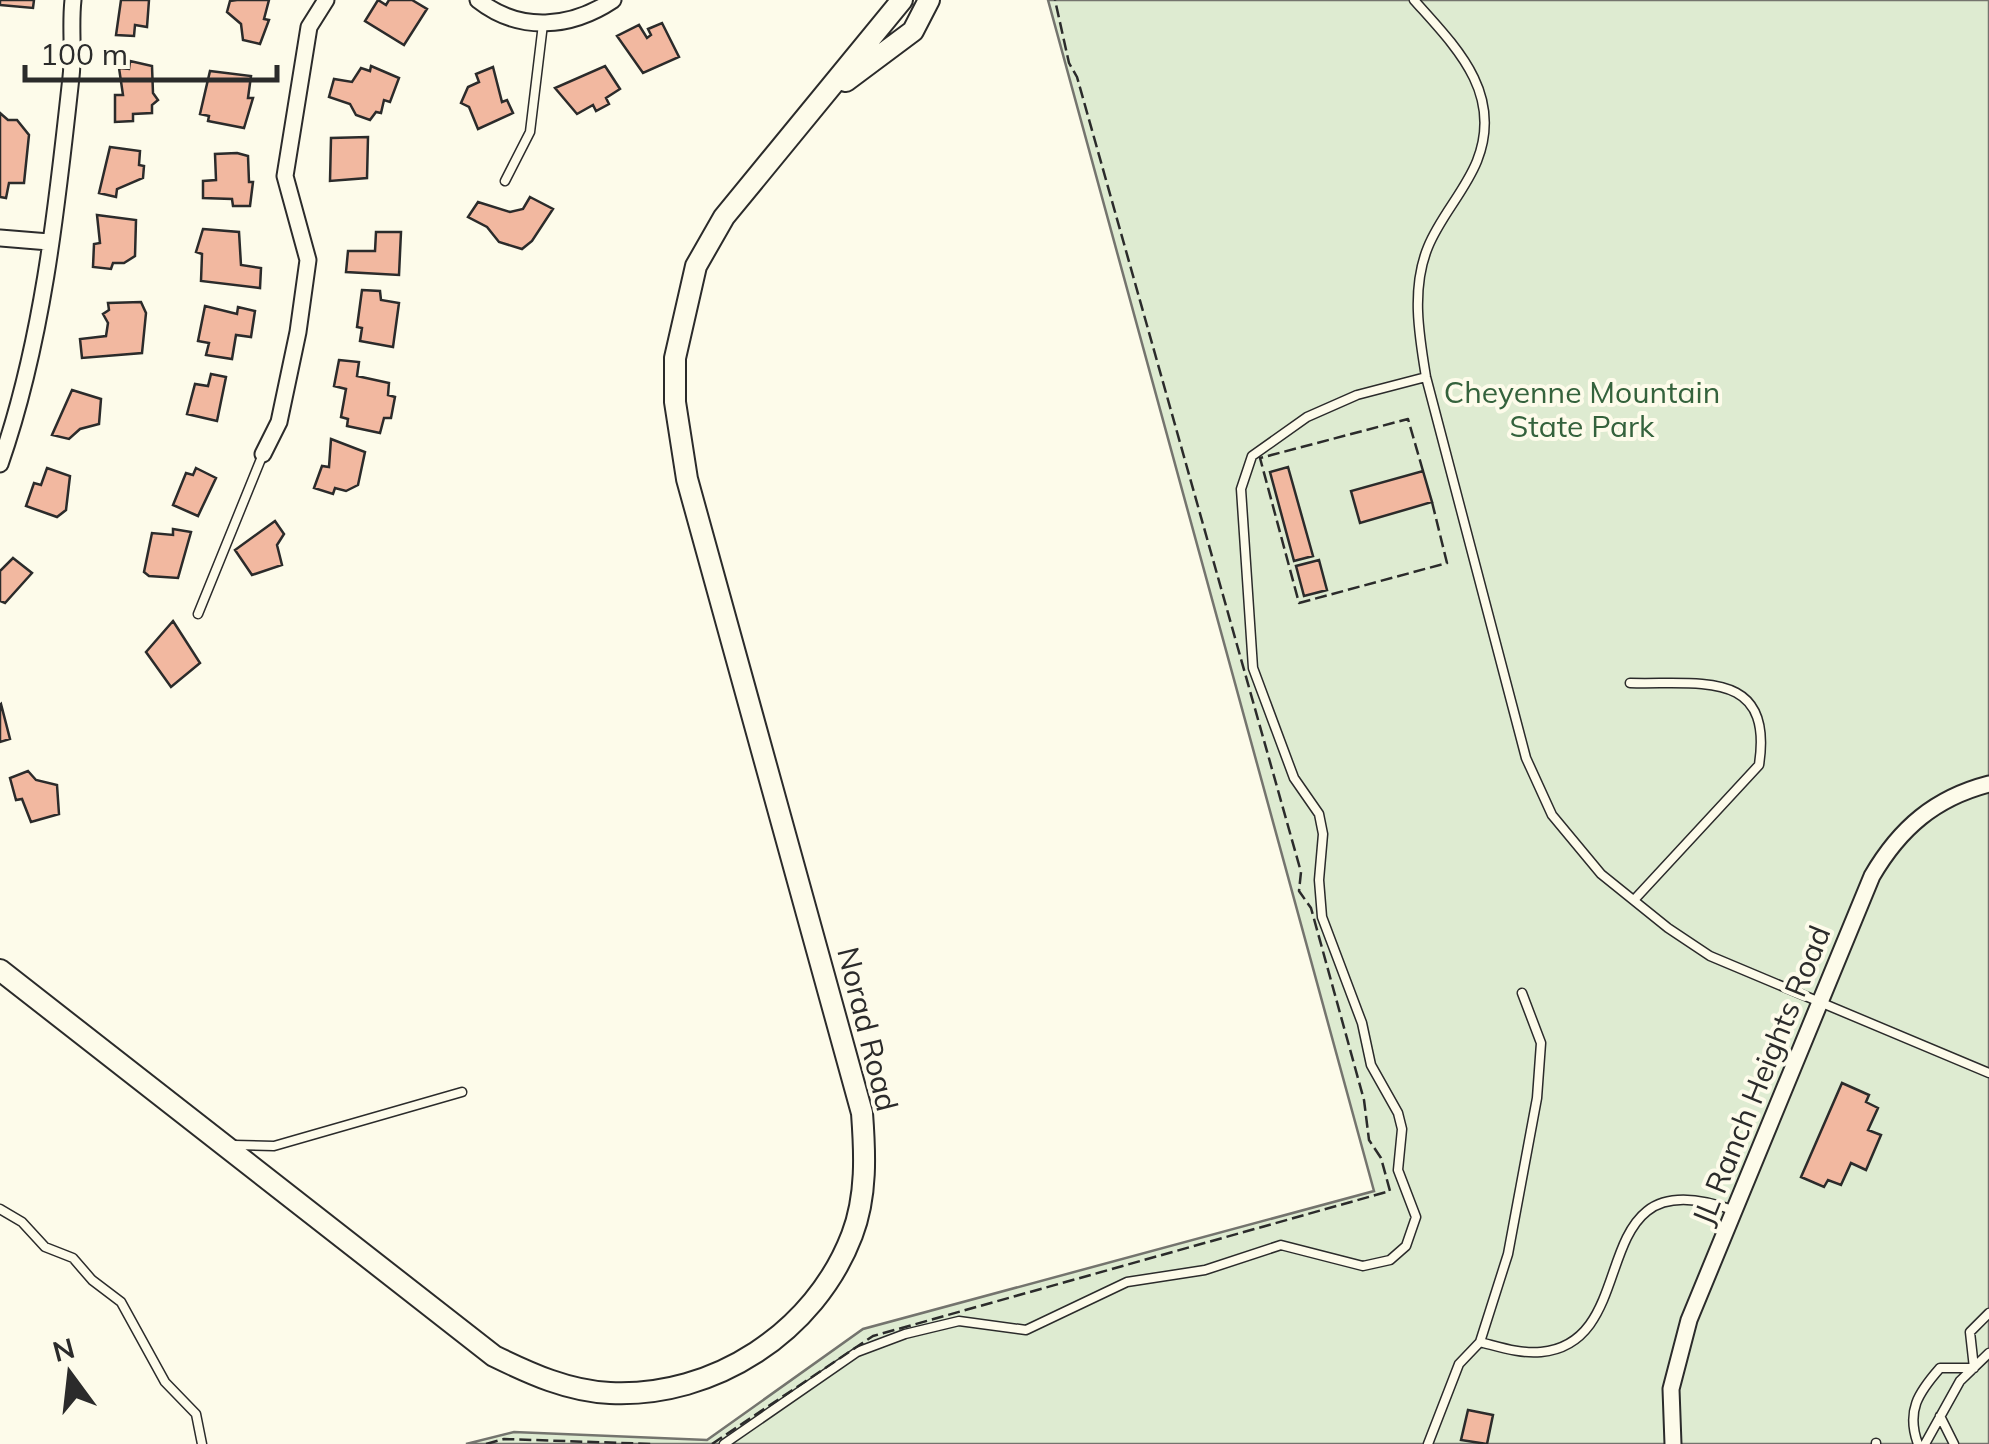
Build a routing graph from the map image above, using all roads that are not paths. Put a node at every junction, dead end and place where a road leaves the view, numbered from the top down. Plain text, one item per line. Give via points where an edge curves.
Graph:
1 (73, 0) edge
2 (326, 0) edge
3 (478, 0) edge
4 (613, 0) edge
5 (876, 0) edge
6 (902, 0) edge
7 (929, 0) edge
8 (1414, 0) edge
9 (543, 24) junction
10 (876, 31) junction
11 (794, 130) junction
12 (505, 181) dead end
13 (0, 238) edge
14 (49, 242) junction
15 (1426, 377) junction
16 (263, 454) joint
17 (0, 464) edge
18 (198, 614) dead end
19 (1630, 683) dead end
20 (1989, 784) edge
21 (1634, 900) junction
22 (0, 970) edge
23 (1522, 992) dead end
24 (1821, 1002) junction
25 (1989, 1073) edge
26 (462, 1092) dead end
27 (224, 1145) junction
28 (0, 1209) edge
29 (1735, 1211) junction
30 (1989, 1313) edge
31 (1480, 1342) junction
32 (1989, 1353) edge
33 (1974, 1368) junction
34 (1940, 1416) junction
35 (202, 1444) edge
36 (724, 1444) edge
37 (1428, 1444) edge
38 (1673, 1444) edge
39 (1921, 1444) edge
40 (1954, 1444) edge

1 - 14 street via 72,71
2 - 16 street via 309,27 285,176 308,260 301,314 279,422
3 - 9 street via 510,18
4 - 9 street via 589,16
5 - 10 street
6 - 10 street, Norad Road
7 - 11 street, Norad Road via 913,31
8 - 15 lane via 1468,62 1481,90 1484,127 1478,160 1427,249 1418,316
9 - 12 lane via 530,132
10 - 11 street, Norad Road
11 - 27 street, Norad Road via 724,216 696,266 674,358 675,402 687,479 862,1113 863,1185 838,1264 787,1329 718,1375 645,1392 574,1388 494,1356
13 - 14 street
14 - 17 street via 24,396
15 - 21 lane via 1526,758 1552,816 1601,874
15 - 36 lane via 1307,417 1252,456 1240,488 1254,668 1294,778 1319,814 1322,917 1362,1023 1370,1065 1398,1113 1398,1170 1416,1217 1406,1246 1390,1260 1363,1266 1281,1245 1205,1270 1127,1282 1026,1330 959,1321 906,1334 857,1352
16 - 18 lane
19 - 21 lane via 1725,686 1749,700 1761,718 1763,743 1759,765
20 - 24 street, JL Ranch Heights Road via 1917,817 1891,843
21 - 24 lane via 1710,956
22 - 27 street, Norad Road
23 - 31 lane via 1541,1042 1537,1098 1508,1254
24 - 25 lane
24 - 29 street, JL Ranch Heights Road
26 - 27 lane via 274,1146
28 - 35 lane via 46,1247 73,1258 121,1302 165,1382 196,1414
29 - 31 lane via 1688,1200 1666,1203 1634,1223 1622,1238 1594,1324 1561,1348 1518,1352
29 - 38 street, JL Ranch Heights Road via 1680,1355 1671,1389
30 - 33 lane via 1970,1332
31 - 37 lane via 1459,1364
32 - 33 lane
33 - 34 lane
33 - 39 lane via 1940,1368 1918,1393 1910,1424
34 - 39 lane
34 - 40 lane

